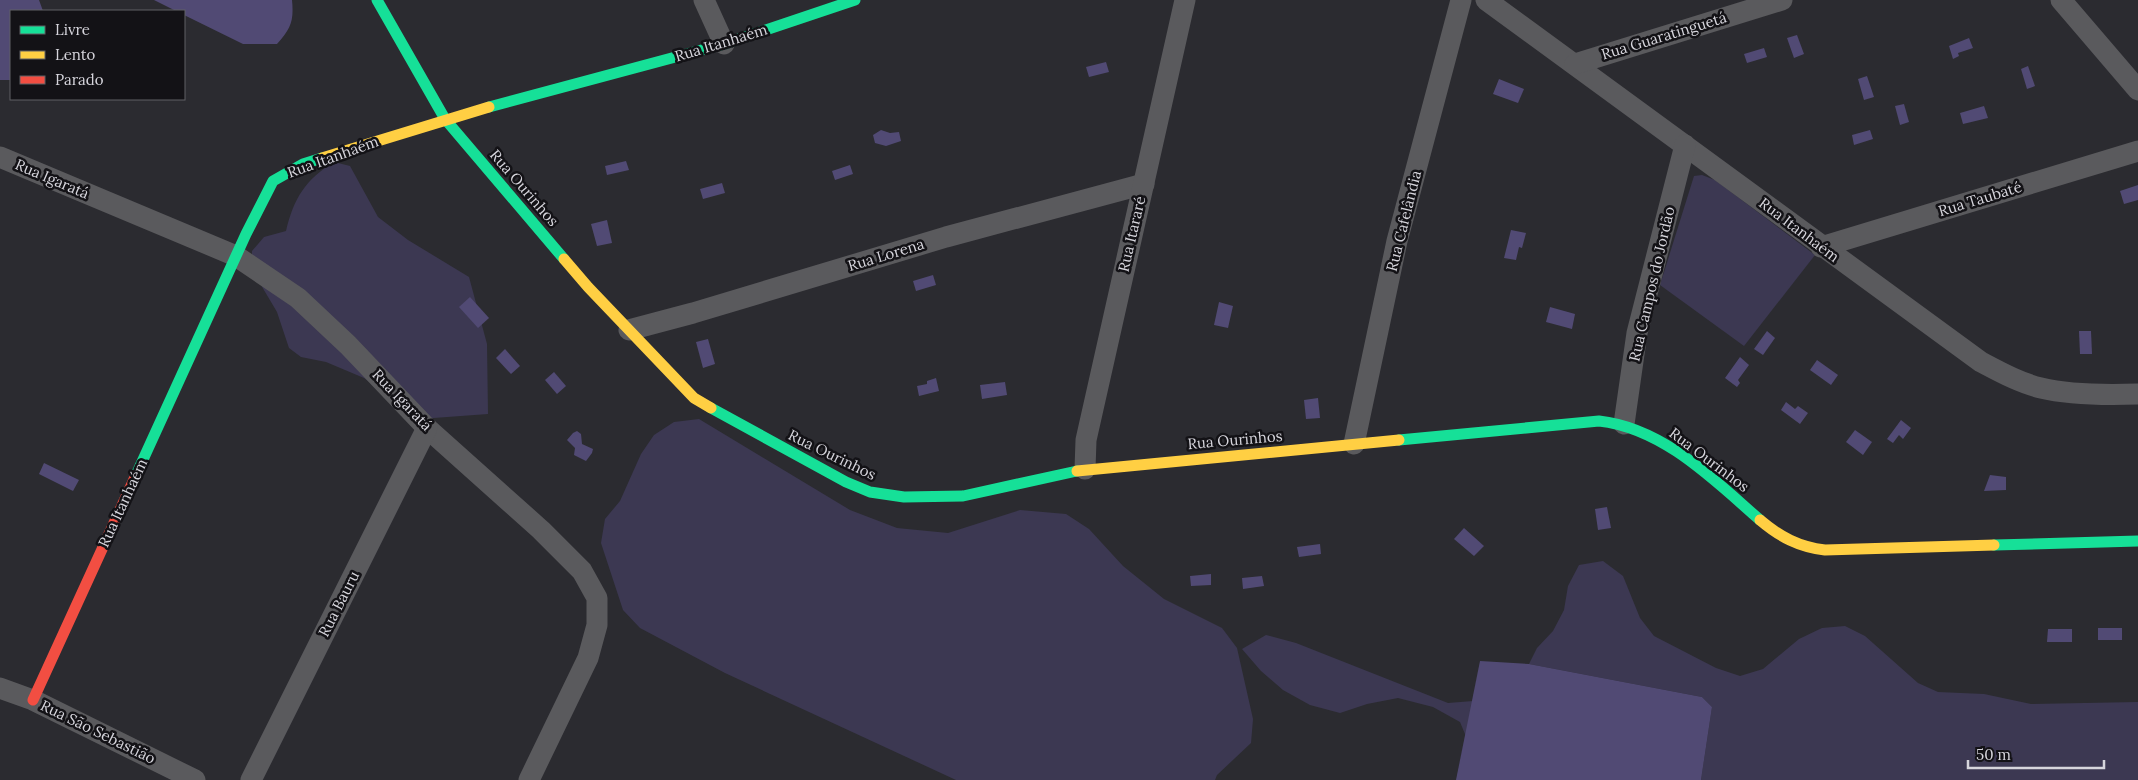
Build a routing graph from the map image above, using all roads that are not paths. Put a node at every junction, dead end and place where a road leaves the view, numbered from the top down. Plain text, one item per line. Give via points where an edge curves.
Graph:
1 (377, 0) edge
2 (704, 0) edge
3 (855, 0) edge
4 (1185, 0) edge
5 (1461, 0) edge
6 (1486, 0) edge
7 (1782, 0) edge
8 (2061, 0) edge
9 (724, 44) junction
10 (1575, 64) junction
11 (2138, 90) edge
12 (445, 120) junction
13 (1685, 145) junction
14 (2138, 152) edge
15 (1, 160) edge
16 (1144, 184) junction
17 (1821, 247) junction
18 (236, 256) junction
19 (629, 330) junction
20 (2138, 394) edge
21 (1624, 424) junction
22 (427, 428) junction
23 (1354, 444) junction
24 (1085, 469) junction
25 (2138, 541) edge
26 (0, 688) edge
27 (33, 700) junction
28 (195, 780) edge
29 (251, 780) edge
30 (529, 780) edge

1 - 12 street, Rua Ourinhos
2 - 9 street
3 - 9 street, Rua Itanhaém
4 - 16 street, Rua Itararé
5 - 23 street, Rua Cafelândia via 1397,241
6 - 10 street, Rua Itanhaém
7 - 10 street, Rua Guaratinguetá
8 - 11 street
9 - 12 street, Rua Itanhaém
10 - 13 street, Rua Itanhaém
12 - 18 street, Rua Itanhaém via 303,164 282,174 273,181
12 - 19 street, Rua Ourinhos
13 - 17 street, Rua Itanhaém
13 - 21 street, Rua Campos do Jordão via 1637,333
14 - 17 street, Rua Taubaté
15 - 18 street, Rua Igaratá
16 - 19 street, Rua Lorena via 946,237
16 - 24 street, Rua Itararé via 1086,440
17 - 20 street, Rua Itanhaém via 1981,362 2007,376 2042,388
18 - 22 street, Rua Igaratá via 298,298
18 - 27 street, Rua Itanhaém
19 - 24 street, Rua Ourinhos via 694,398 870,492 904,497 963,496
21 - 23 street, Rua Ourinhos via 1599,421 1570,423
21 - 25 street, Rua Ourinhos via 1679,454 1773,532 1801,546 1832,552
22 - 29 street, Rua Bauru
22 - 30 street, Rua Igaratá via 582,571 597,598 597,625 588,658
23 - 24 street, Rua Ourinhos
26 - 27 street, Rua São Sebastião
27 - 28 street, Rua São Sebastião

